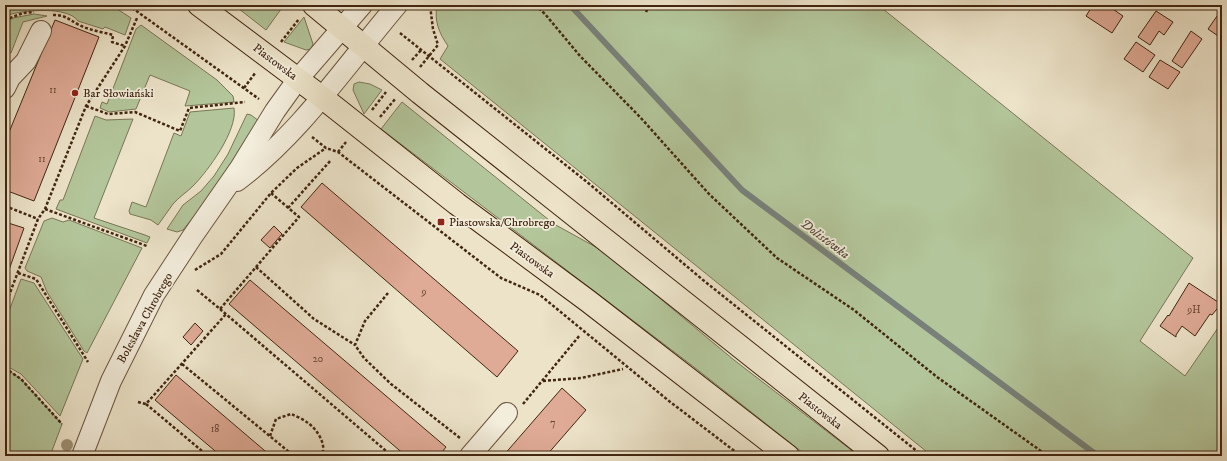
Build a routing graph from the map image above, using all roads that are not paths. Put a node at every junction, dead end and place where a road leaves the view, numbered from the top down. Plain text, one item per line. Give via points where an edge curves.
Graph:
1 (199, 5) edge
2 (314, 5) edge
3 (362, 5) edge
4 (397, 5) edge
5 (43, 19) road end
6 (342, 29) junction
7 (364, 47) junction
8 (298, 79) junction
9 (5, 88) edge
10 (323, 98) junction
11 (226, 190) junction
12 (514, 410) road end
13 (82, 456) edge
14 (470, 456) edge
15 (788, 456) edge
16 (878, 456) edge

1 - 8 main road, Piastowska
2 - 6 main road, Piastowska
3 - 6 street, Bolesława Chrobrego
4 - 7 street, Bolesława Chrobrego
5 - 9 street via 26,60
6 - 7 main road, Piastowska
6 - 8 street, Bolesława Chrobrego
7 - 10 street, Bolesława Chrobrego
7 - 16 main road, Piastowska
8 - 10 main road, Piastowska
8 - 11 street, Bolesława Chrobrego
10 - 11 street, Bolesława Chrobrego via 258,166
10 - 15 main road, Piastowska via 457,204 588,301
11 - 13 street, Bolesława Chrobrego via 154,295 111,381
12 - 14 street

